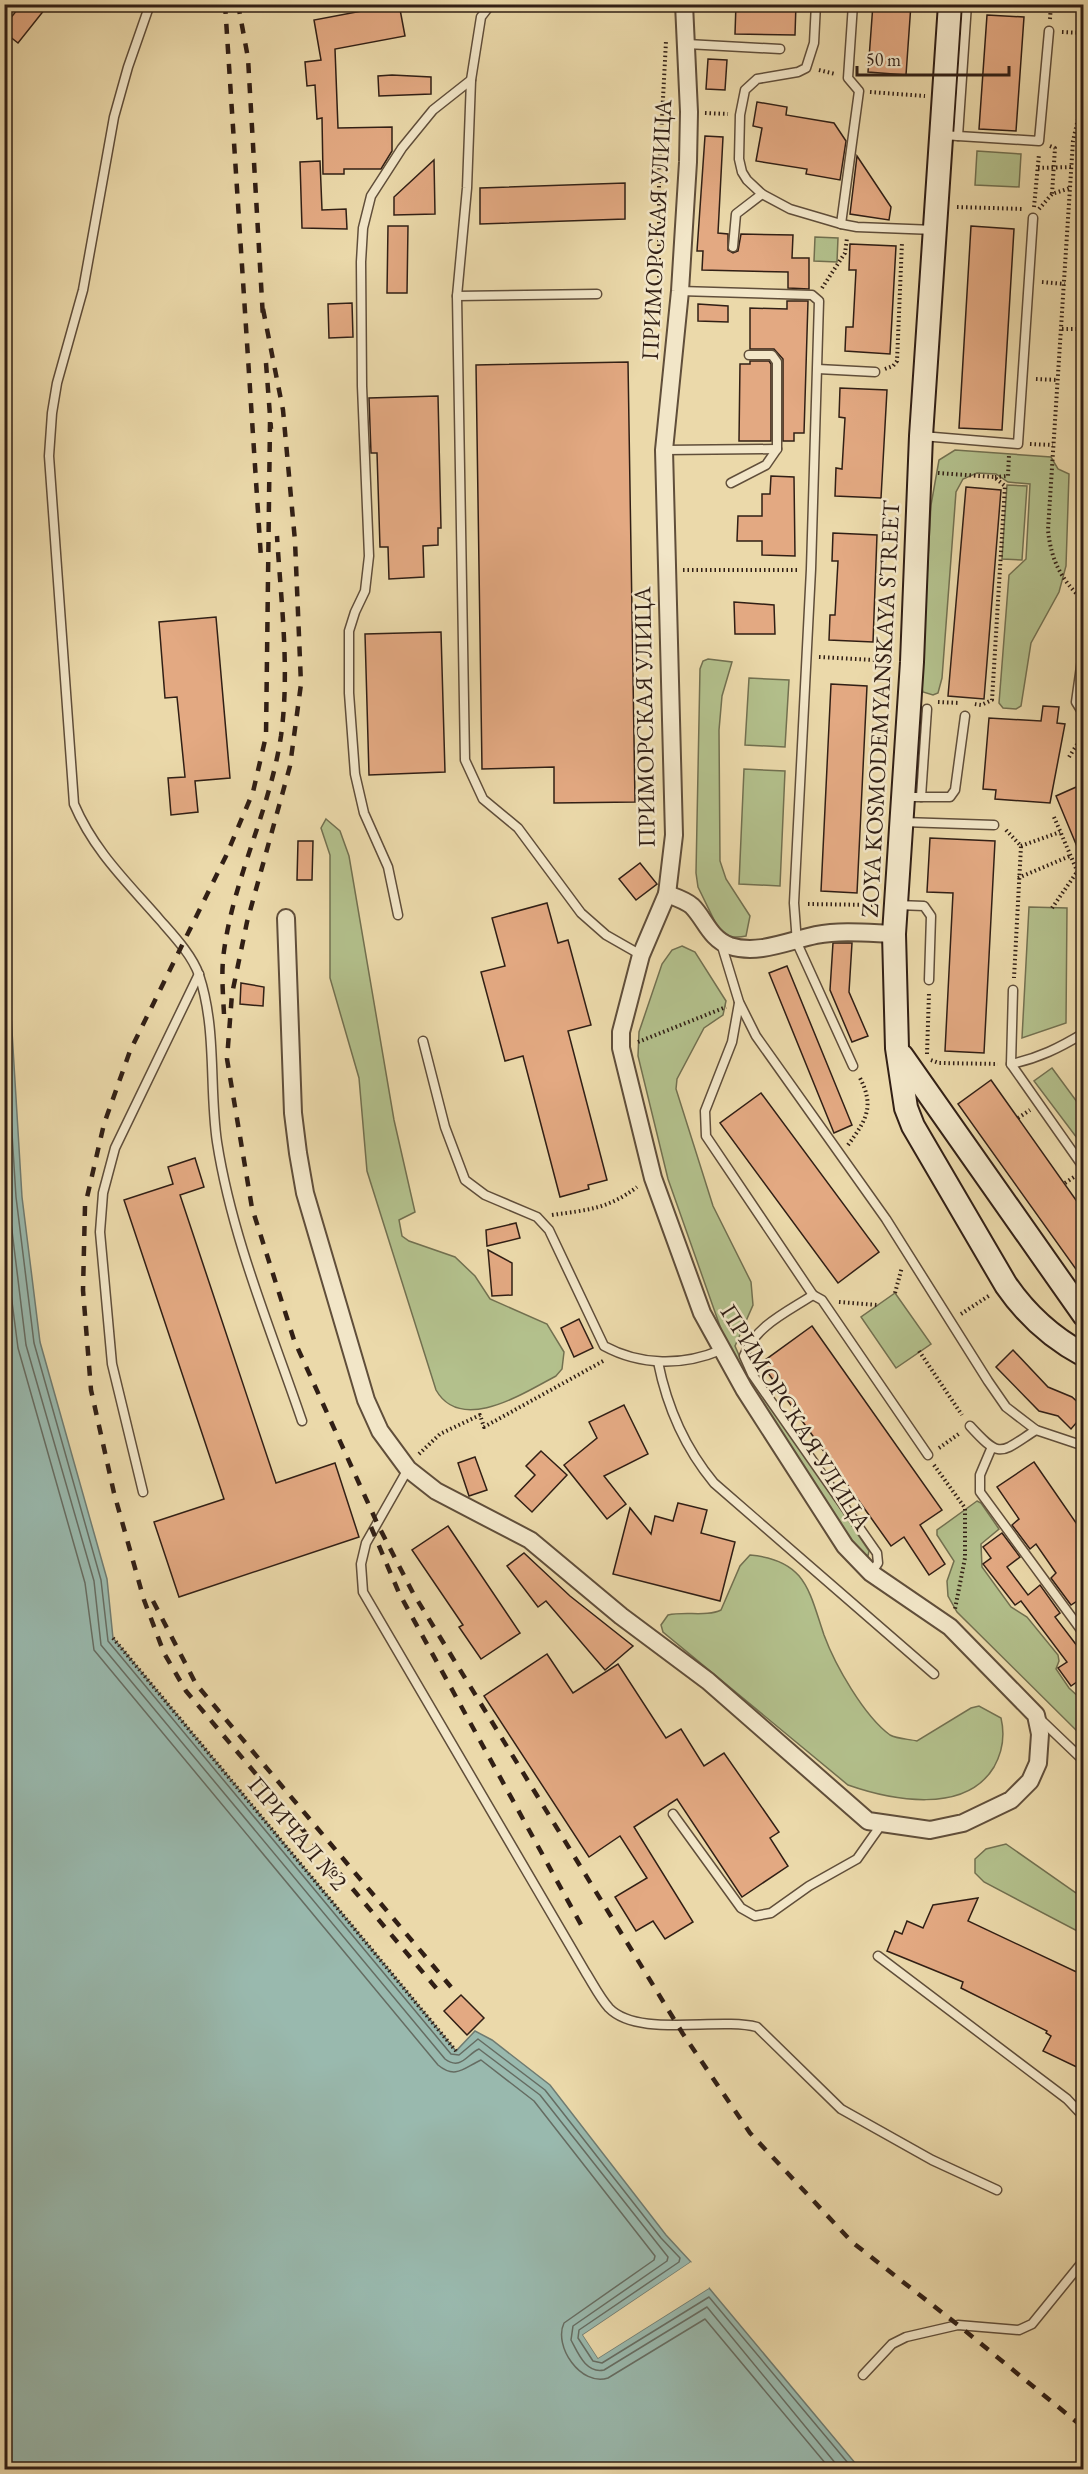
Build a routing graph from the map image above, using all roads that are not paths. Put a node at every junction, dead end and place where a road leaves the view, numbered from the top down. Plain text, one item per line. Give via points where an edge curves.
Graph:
1 (150, 4) edge
2 (490, 4) edge
3 (684, 4) edge
4 (816, 4) edge
5 (853, 4) edge
6 (950, 4) edge
7 (967, 5) edge
8 (1049, 31) road end
9 (687, 44) junction
10 (780, 49) dead end
11 (471, 80) junction
12 (950, 135) junction
13 (762, 194) junction
14 (1034, 214) road end
15 (845, 225) junction
16 (935, 230) junction
17 (733, 247) dead end
18 (680, 291) junction
19 (597, 294) dead end
20 (457, 296) junction
21 (749, 355) dead end
22 (818, 369) junction
23 (875, 372) road end
24 (921, 436) junction
25 (777, 449) junction
26 (664, 450) junction
27 (731, 483) dead end
28 (1083, 645) edge
29 (927, 709) dead end
30 (965, 716) dead end
31 (1083, 716) edge
32 (912, 797) junction
33 (900, 822) junction
34 (994, 825) road end
35 (667, 894) junction
36 (897, 905) junction
37 (398, 915) dead end
38 (286, 918) dead end
39 (894, 934) junction
40 (796, 940) junction
41 (720, 941) junction
42 (641, 955) junction
43 (199, 973) junction
44 (929, 980) road end
45 (1013, 990) road end
46 (739, 1002) junction
47 (1083, 1011) edge
48 (1083, 1025) edge
49 (1083, 1033) edge
50 (423, 1041) dead end
51 (897, 1048) junction
52 (1011, 1064) junction
53 (854, 1066) road end
54 (1083, 1168) edge
55 (813, 1295) junction
56 (1083, 1315) edge
57 (721, 1350) junction
58 (1083, 1355) edge
59 (658, 1362) junction
60 (302, 1421) dead end
61 (970, 1426) road end
62 (1036, 1430) junction
63 (1083, 1446) edge
64 (991, 1449) junction
65 (928, 1455) road end
66 (408, 1469) junction
67 (143, 1492) dead end
68 (872, 1573) junction
69 (1083, 1634) edge
70 (934, 1674) dead end
71 (1036, 1715) junction
72 (1083, 1761) edge
73 (673, 1814) dead end
74 (881, 1825) junction
75 (878, 1956) dead end
76 (1083, 2117) edge
77 (997, 2190) dead end
78 (1083, 2260) edge
79 (863, 2375) dead end

1 - 43 lane via 114,117 82,290 55,393 50,456 74,804 99,851 182,946
2 - 11 lane via 481,17
3 - 9 street, ПРИМОРСКАЯ УЛИЦА
4 - 13 lane via 814,43 806,68 757,79 745,90 740,115 742,172
5 - 15 lane via 848,78 859,91
6 - 12 main road, ZOYA KOSMODEMYANSKAYA STREET via 944,96
7 - 12 lane
8 - 12 lane via 1040,141
9 - 10 lane
9 - 18 street, ПРИМОРСКАЯ УЛИЦА via 689,112
11 - 20 lane
11 - 37 lane via 433,110 402,148 371,196 363,228 362,386 369,556 365,591 349,631 349,693 355,774 364,813 388,867
12 - 16 main road, ZOYA KOSMODEMYANSKAYA STREET
13 - 15 lane via 790,209
13 - 17 lane via 736,214
14 - 24 lane via 1014,444
15 - 16 lane
16 - 24 main road, ZOYA KOSMODEMYANSKAYA STREET
18 - 22 lane via 815,296 819,301
18 - 26 street, ПРИМОРСКАЯ УЛИЦА
19 - 20 lane
20 - 42 lane via 465,760 483,799 518,828 580,913 606,935
21 - 25 lane via 772,355 777,362
22 - 23 lane
22 - 40 lane via 794,903
24 - 32 main road, ZOYA KOSMODEMYANSKAYA STREET via 912,662
25 - 26 lane
25 - 27 lane via 766,465
26 - 35 street, ПРИМОРСКАЯ УЛИЦА via 674,836
28 - 31 lane via 1076,702
29 - 32 lane
30 - 32 lane via 955,790 950,797
32 - 33 main road, ZOYA KOSMODEMYANSKAYA STREET
33 - 34 lane
33 - 36 main road, ZOYA KOSMODEMYANSKAYA STREET
35 - 41 street via 692,906
35 - 42 street, ПРИМОРСКАЯ УЛИЦА
36 - 39 main road, ZOYA KOSMODEMYANSKAYA STREET
36 - 44 lane via 924,906 931,916
38 - 66 street via 293,1113 305,1193 366,1400 380,1431
39 - 40 street via 844,932
39 - 51 main road, ZOYA KOSMODEMYANSKAYA STREET
40 - 41 street via 750,949
40 - 53 lane
41 - 46 lane
42 - 57 street, ПРИМОРСКАЯ УЛИЦА via 621,1032 621,1048 653,1178 702,1313
43 - 60 lane via 206,1004 217,1140 225,1183
43 - 67 lane via 115,1148 104,1193 100,1232 112,1364
45 - 52 lane
46 - 55 lane via 732,1042 705,1111 706,1136
46 - 62 lane via 756,1036 886,1219 987,1381 1006,1407
47 - 48 lane
49 - 52 lane via 1053,1051
50 - 59 lane via 445,1127 465,1180 486,1195 537,1216 549,1230 604,1346 617,1353
51 - 56 main road
51 - 58 main road, ZOYA KOSMODEMYANSKAYA STREET via 906,1108 913,1126 1006,1285 1043,1328
52 - 54 lane
55 - 65 lane via 822,1300
55 - 68 lane via 758,1332 744,1356 752,1374 877,1552 878,1563
57 - 59 lane via 703,1357
57 - 68 street, ПРИМОРСКАЯ УЛИЦА via 812,1499 845,1546
59 - 70 lane via 675,1419 701,1468 714,1483
61 - 64 lane
62 - 63 lane
62 - 64 lane via 1005,1450
64 - 69 lane via 980,1475 980,1492
66 - 74 street via 436,1491 530,1540 621,1616 708,1681 857,1813
66 - 77 lane via 366,1543 361,1564 363,1592 609,2008 624,2018 641,2022 740,2022 757,2027 841,2109 932,2160
68 - 71 street, ПРИМОРСКАЯ УЛИЦА via 950,1628
71 - 72 lane
71 - 74 street via 1040,1734 1038,1763 1030,1782 1011,1800 963,1823 930,1830
73 - 74 lane via 741,1908 755,1916 771,1913 857,1859
75 - 76 lane via 1067,2099
78 - 79 lane via 1032,2325 1019,2330 958,2325 906,2337 892,2344

